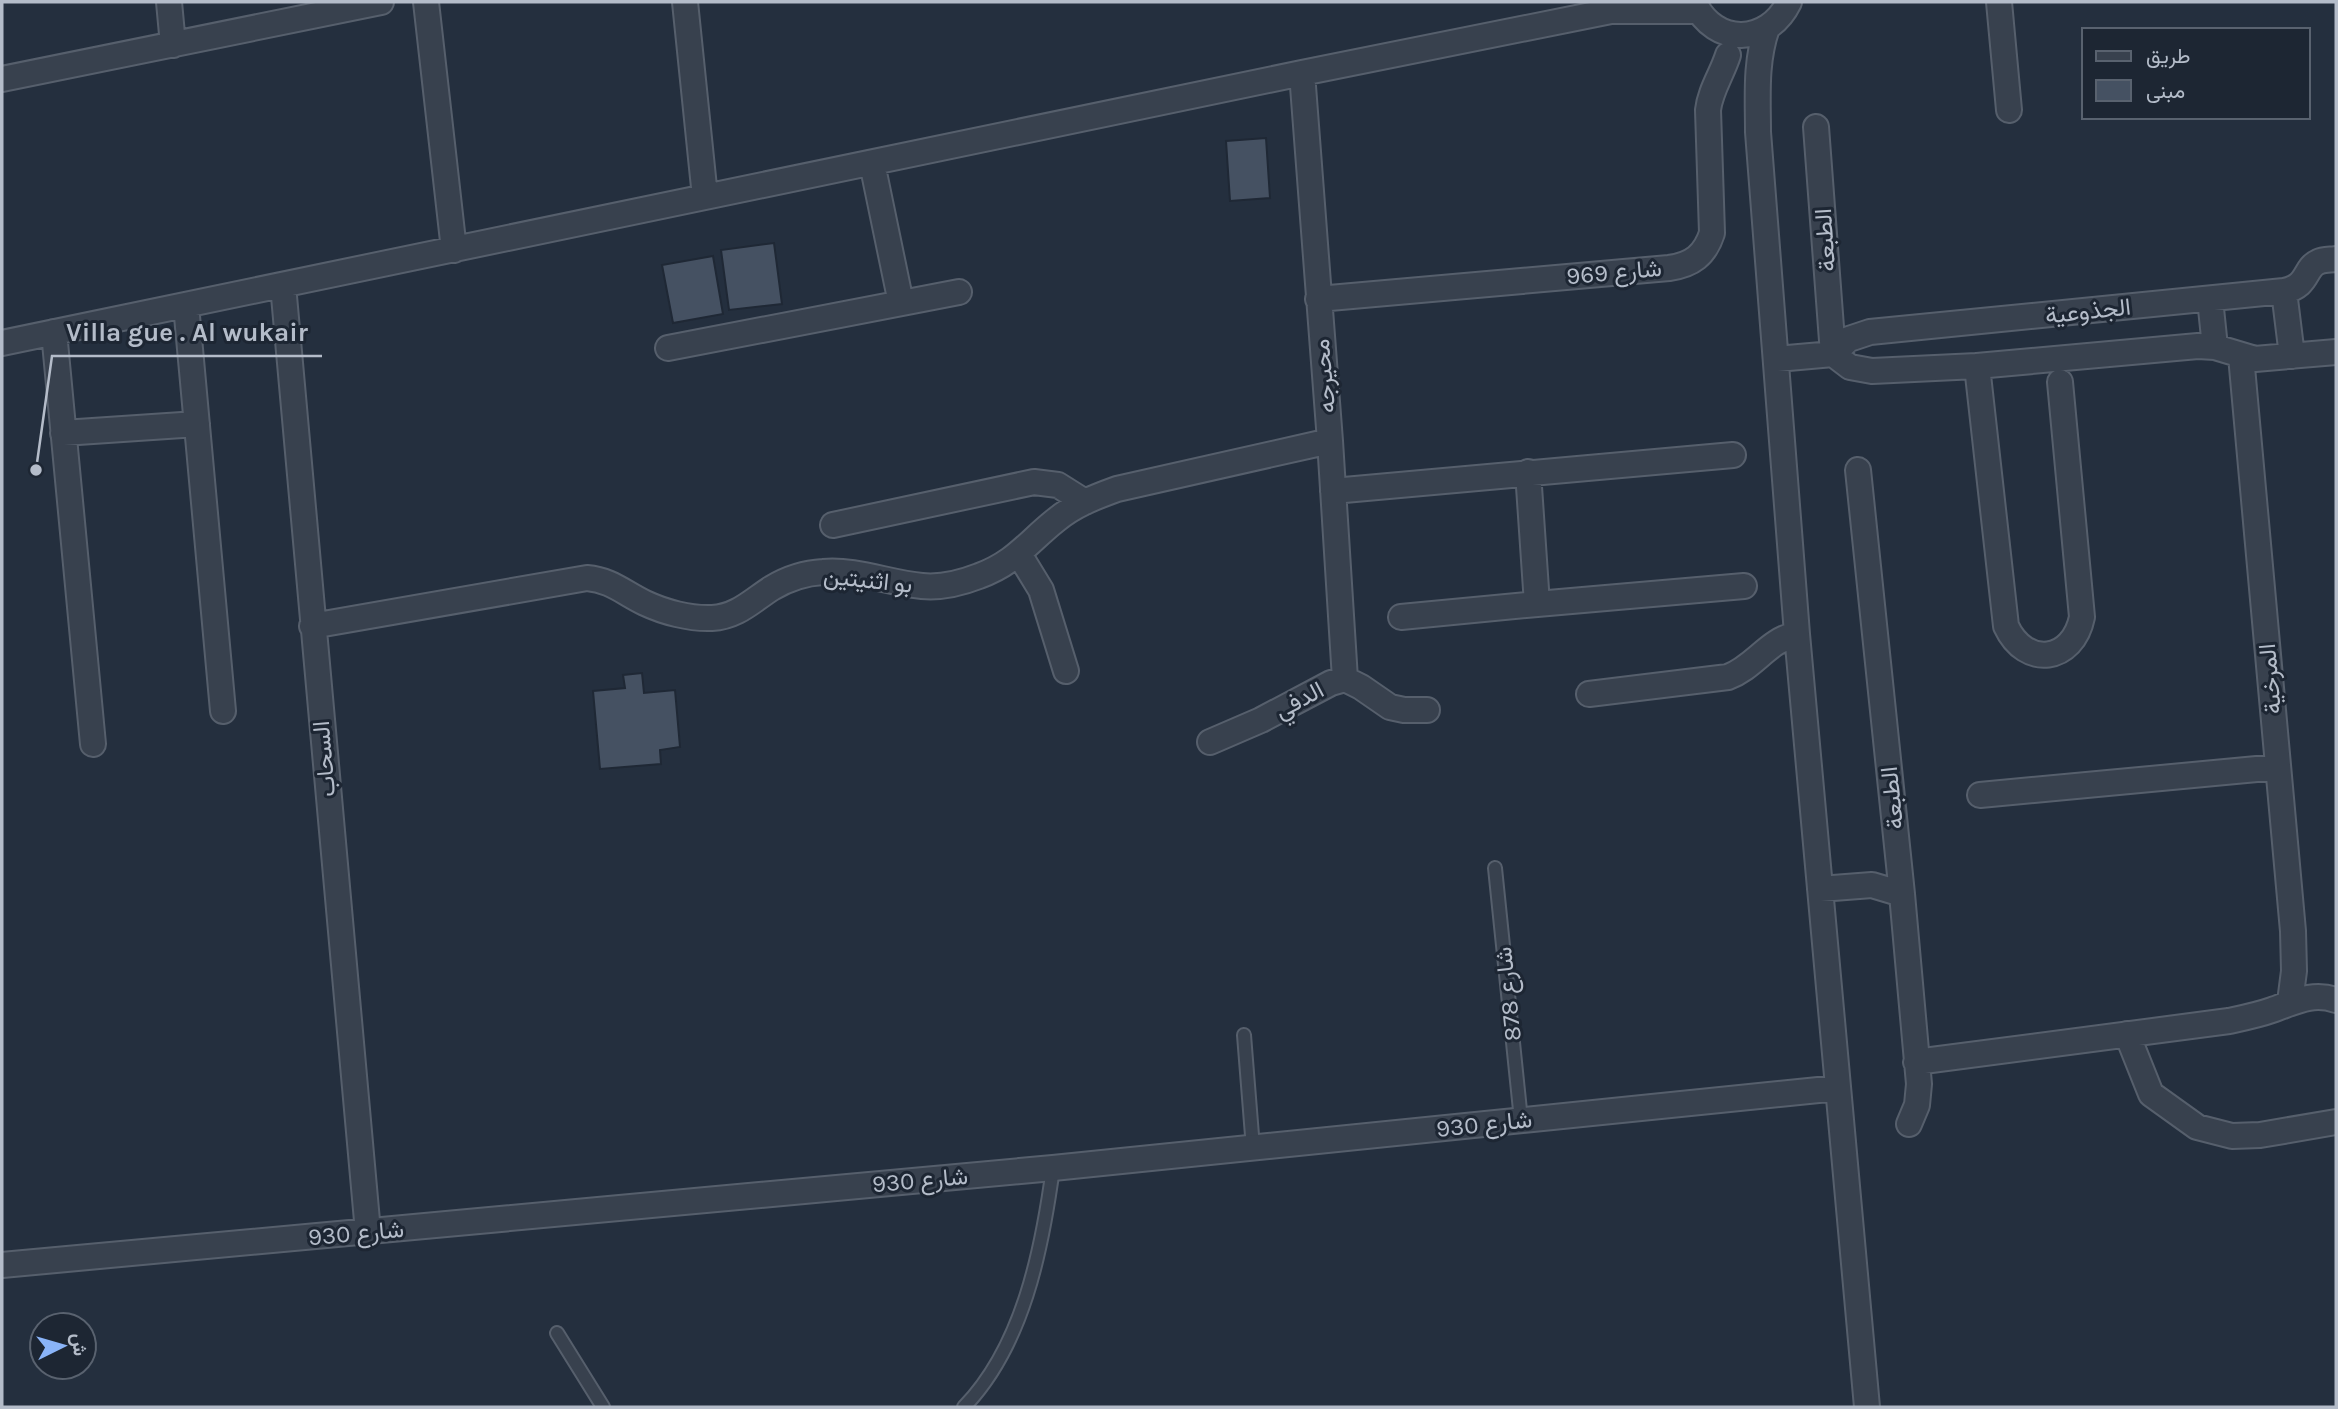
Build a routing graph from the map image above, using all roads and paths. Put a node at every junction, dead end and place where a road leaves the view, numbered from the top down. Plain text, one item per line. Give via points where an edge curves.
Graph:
1 (169, 2) edge
2 (381, 2) edge
3 (426, 2) edge
4 (685, 2) edge
5 (1790, 2) edge
6 (1999, 2) edge
7 (1622, 7) edge
8 (1702, 13) edge
9 (1767, 28) junction
10 (173, 45) junction
11 (1728, 55) junction
12 (1302, 73) junction
13 (2, 79) edge
14 (2009, 110) dead end
15 (1816, 127) dead end
16 (1758, 132) junction
17 (872, 163) junction
18 (705, 197) junction
19 (454, 250) junction
20 (2336, 259) edge
21 (283, 285) junction
22 (2284, 291) junction
23 (959, 292) dead end
24 (1318, 299) junction
25 (2210, 299) junction
26 (901, 303) junction
27 (186, 305) junction
28 (54, 332) junction
29 (2, 343) edge
30 (2215, 347) junction
31 (668, 348) dead end
32 (2336, 352) edge
33 (1833, 354) junction
34 (2241, 356) junction
35 (2292, 356) junction
36 (1777, 359) junction
37 (1978, 366) junction
38 (2060, 382) dead end
39 (197, 424) junction
40 (63, 433) junction
41 (1330, 441) junction
42 (1733, 456) dead end
43 (1858, 470) dead end
44 (1528, 472) junction
45 (1333, 491) junction
46 (1084, 502) junction
47 (833, 525) dead end
48 (1019, 554) junction
49 (1744, 586) dead end
50 (1537, 604) junction
51 (1401, 617) dead end
52 (312, 626) junction
53 (1797, 634) junction
54 (1066, 671) dead end
55 (1345, 680) junction
56 (1589, 694) dead end
57 (223, 710) dead end
58 (1427, 710) dead end
59 (1210, 742) dead end
60 (93, 744) dead end
61 (2278, 767) junction
62 (1980, 794) dead end
63 (1496, 868) dead end
64 (1820, 889) junction
65 (1902, 894) junction
66 (2336, 1000) edge
67 (2290, 1002) junction
68 (2127, 1034) junction
69 (1244, 1035) dead end
70 (1916, 1062) junction
71 (1838, 1088) junction
72 (1521, 1120) junction
73 (2336, 1122) edge
74 (1909, 1124) dead end
75 (1253, 1148) junction
76 (1053, 1168) junction
77 (368, 1232) junction
78 (2, 1265) edge
79 (557, 1334) dead end
80 (603, 1407) edge
81 (964, 1407) edge
82 (1867, 1407) edge

1 - 10 street
2 - 10 street
3 - 19 street
4 - 18 street
5 - 9 street
6 - 14 street
7 - 8 street
7 - 12 street
8 - 9 street via 1727,33 1755,34
8 - 11 street
9 - 16 street via 1757,73
10 - 13 street
11 - 16 street
11 - 24 street, شارع 969 via 1708,110 1712,233 1692,262 1669,268
12 - 17 street
12 - 24 street, محيرجه
15 - 33 street, الطبعة
16 - 36 street
17 - 18 street
17 - 26 street
18 - 19 street
19 - 21 street
20 - 22 street via 2313,265 2304,282
21 - 27 street
21 - 52 street, السحاب
22 - 25 street, الجذوعية
22 - 35 street
23 - 26 street
24 - 41 street, محيرجه
25 - 30 street
25 - 33 street, الجذوعية via 1870,332 1849,339
26 - 31 street
27 - 28 street
27 - 39 street
28 - 29 street
28 - 40 street
30 - 34 street, الجذوعية
30 - 37 street, الجذوعية
32 - 35 street, الجذوعية
33 - 36 street, الجذوعية
33 - 37 street, الجذوعية via 1861,370
34 - 35 street, الجذوعية
34 - 61 street, المرخية
36 - 53 street
37 - 38 street via 2006,626 2019,646 2042,655 2074,640 2082,617
39 - 40 street
39 - 57 street
40 - 60 street
41 - 45 street, محيرجه
41 - 46 street, بو اثنيتين via 1117,489
42 - 44 street
43 - 65 street, الطبعة
44 - 45 street
44 - 50 street
45 - 55 street, محيرجه
46 - 47 street via 1058,485 1034,482
46 - 48 street, بو اثنيتين via 1054,521
48 - 52 street, بو اثنيتين via 981,576 936,586 841,572 805,575 772,589 738,612 712,618 661,610 611,582 587,578
48 - 54 street via 1041,590
49 - 50 street
50 - 51 street
52 - 77 street, السحاب
53 - 56 street via 1771,645 1745,669 1728,677
53 - 64 street
55 - 58 street, الدفي via 1390,707
55 - 59 street, الدفي
61 - 62 street
61 - 67 street, المرخية via 2295,951
63 - 72 lane, شارع 878
64 - 65 street via 1872,885
64 - 71 street
65 - 70 street, الطبعة
66 - 67 street via 2319,996
67 - 68 street via 2244,1018
68 - 70 street
68 - 73 street via 2151,1094 2197,1127 2232,1136 2260,1135
69 - 75 lane
70 - 74 street, الطبعة via 1919,1095
71 - 72 street, شارع 930
71 - 82 street
72 - 75 street, شارع 930
75 - 76 street, شارع 930
76 - 77 street, شارع 930
76 - 81 lane via 1048,1209 1013,1334 978,1393
77 - 78 street, شارع 930
79 - 80 lane

